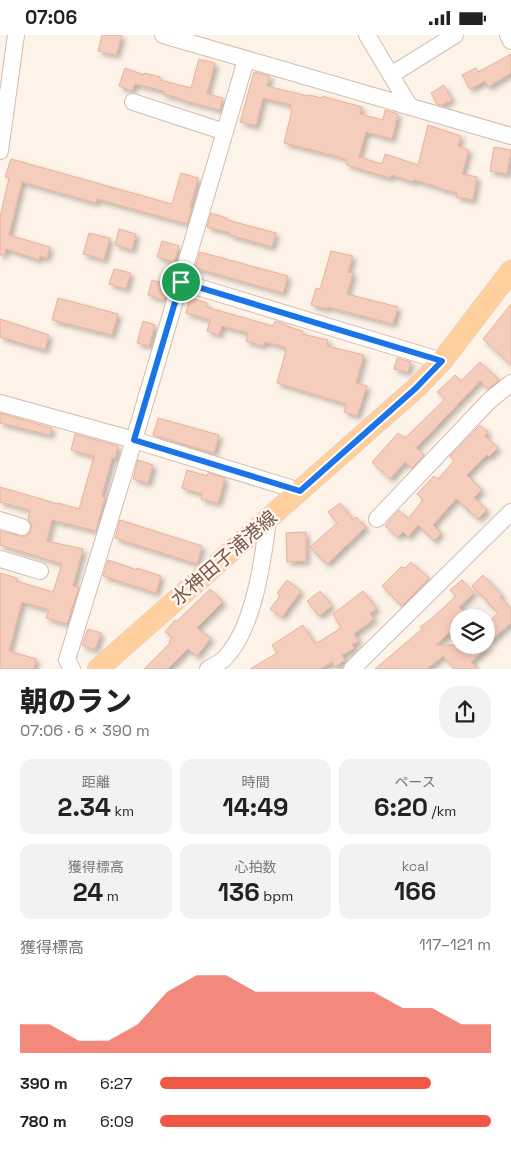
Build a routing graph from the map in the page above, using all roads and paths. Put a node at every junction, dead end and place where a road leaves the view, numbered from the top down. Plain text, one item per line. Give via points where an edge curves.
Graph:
1 (16, 35) edge
2 (162, 35) edge
3 (367, 35) edge
4 (455, 35) edge
5 (508, 35) edge
6 (511, 41) edge
7 (246, 60) junction
8 (391, 75) junction
9 (133, 103) dead end
10 (410, 107) junction
11 (225, 132) junction
12 (511, 136) edge
13 (0, 151) edge
14 (511, 271) edge
15 (181, 282) junction
16 (442, 361) junction
17 (511, 383) edge
18 (0, 403) edge
19 (134, 440) junction
20 (300, 491) junction
21 (511, 511) edge
22 (377, 519) dead end
23 (0, 520) edge
24 (268, 520) junction
25 (22, 527) dead end
26 (0, 559) edge
27 (40, 571) dead end
28 (72, 669) edge
29 (98, 669) edge
30 (208, 669) edge
31 (352, 669) edge

1 - 13 street
2 - 7 street
3 - 8 street
4 - 8 street
5 - 6 street
7 - 10 street
7 - 11 street
8 - 10 street
9 - 11 street
10 - 12 street
11 - 15 street
14 - 16 main road, 水神田子浦港線
15 - 16 street
15 - 19 street
16 - 20 main road, 水神田子浦港線
17 - 22 street via 489,401
18 - 19 street
19 - 20 street
19 - 28 street via 67,660
20 - 24 main road, 水神田子浦港線
21 - 31 street
23 - 25 street
24 - 29 main road, 水神田子浦港線
24 - 30 street via 260,578 241,637 224,659
26 - 27 street

